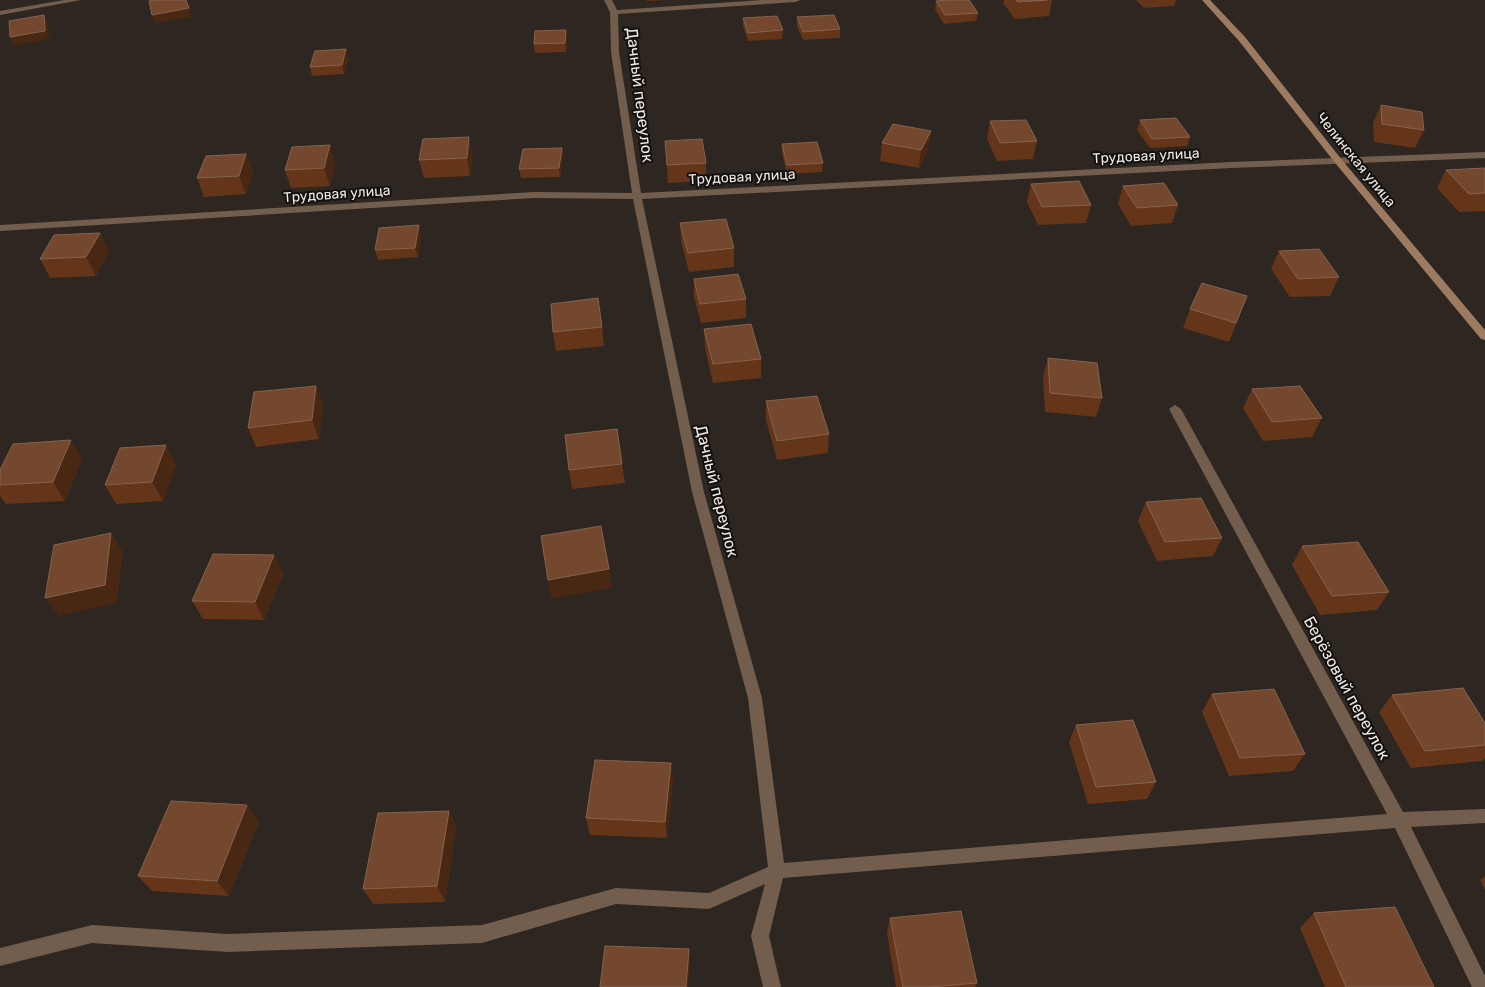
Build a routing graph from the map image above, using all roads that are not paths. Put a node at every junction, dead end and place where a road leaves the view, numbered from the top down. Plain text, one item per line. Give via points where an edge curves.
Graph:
1 (77, 0) edge
2 (608, 0) edge
3 (796, 0) edge
4 (1206, 0) edge
5 (614, 12) junction
6 (0, 13) edge
7 (1485, 155) edge
8 (1339, 162) junction
9 (637, 196) junction
10 (0, 228) edge
11 (1485, 337) edge
12 (1175, 409) dead end
13 (1485, 816) edge
14 (1399, 820) junction
15 (777, 871) junction
16 (0, 957) edge
17 (772, 987) edge
18 (1481, 987) edge

1 - 6 street
2 - 5 street, Дачный переулок
3 - 5 street
4 - 8 street, Челинская улица via 1242,39
5 - 9 street, Дачный переулок via 615,52
7 - 8 street, Трудовая улица
8 - 9 street, Трудовая улица via 1231,164
8 - 11 street, Челинская улица
9 - 10 street, Трудовая улица via 534,195
9 - 15 street, Дачный переулок via 698,492 756,698
12 - 14 street, Берёзовый переулок
13 - 14 street
14 - 15 street
14 - 18 street, Берёзовый переулок
15 - 16 street via 710,900 616,896 482,934 228,943 92,934
15 - 17 street, Дачный переулок via 760,936

